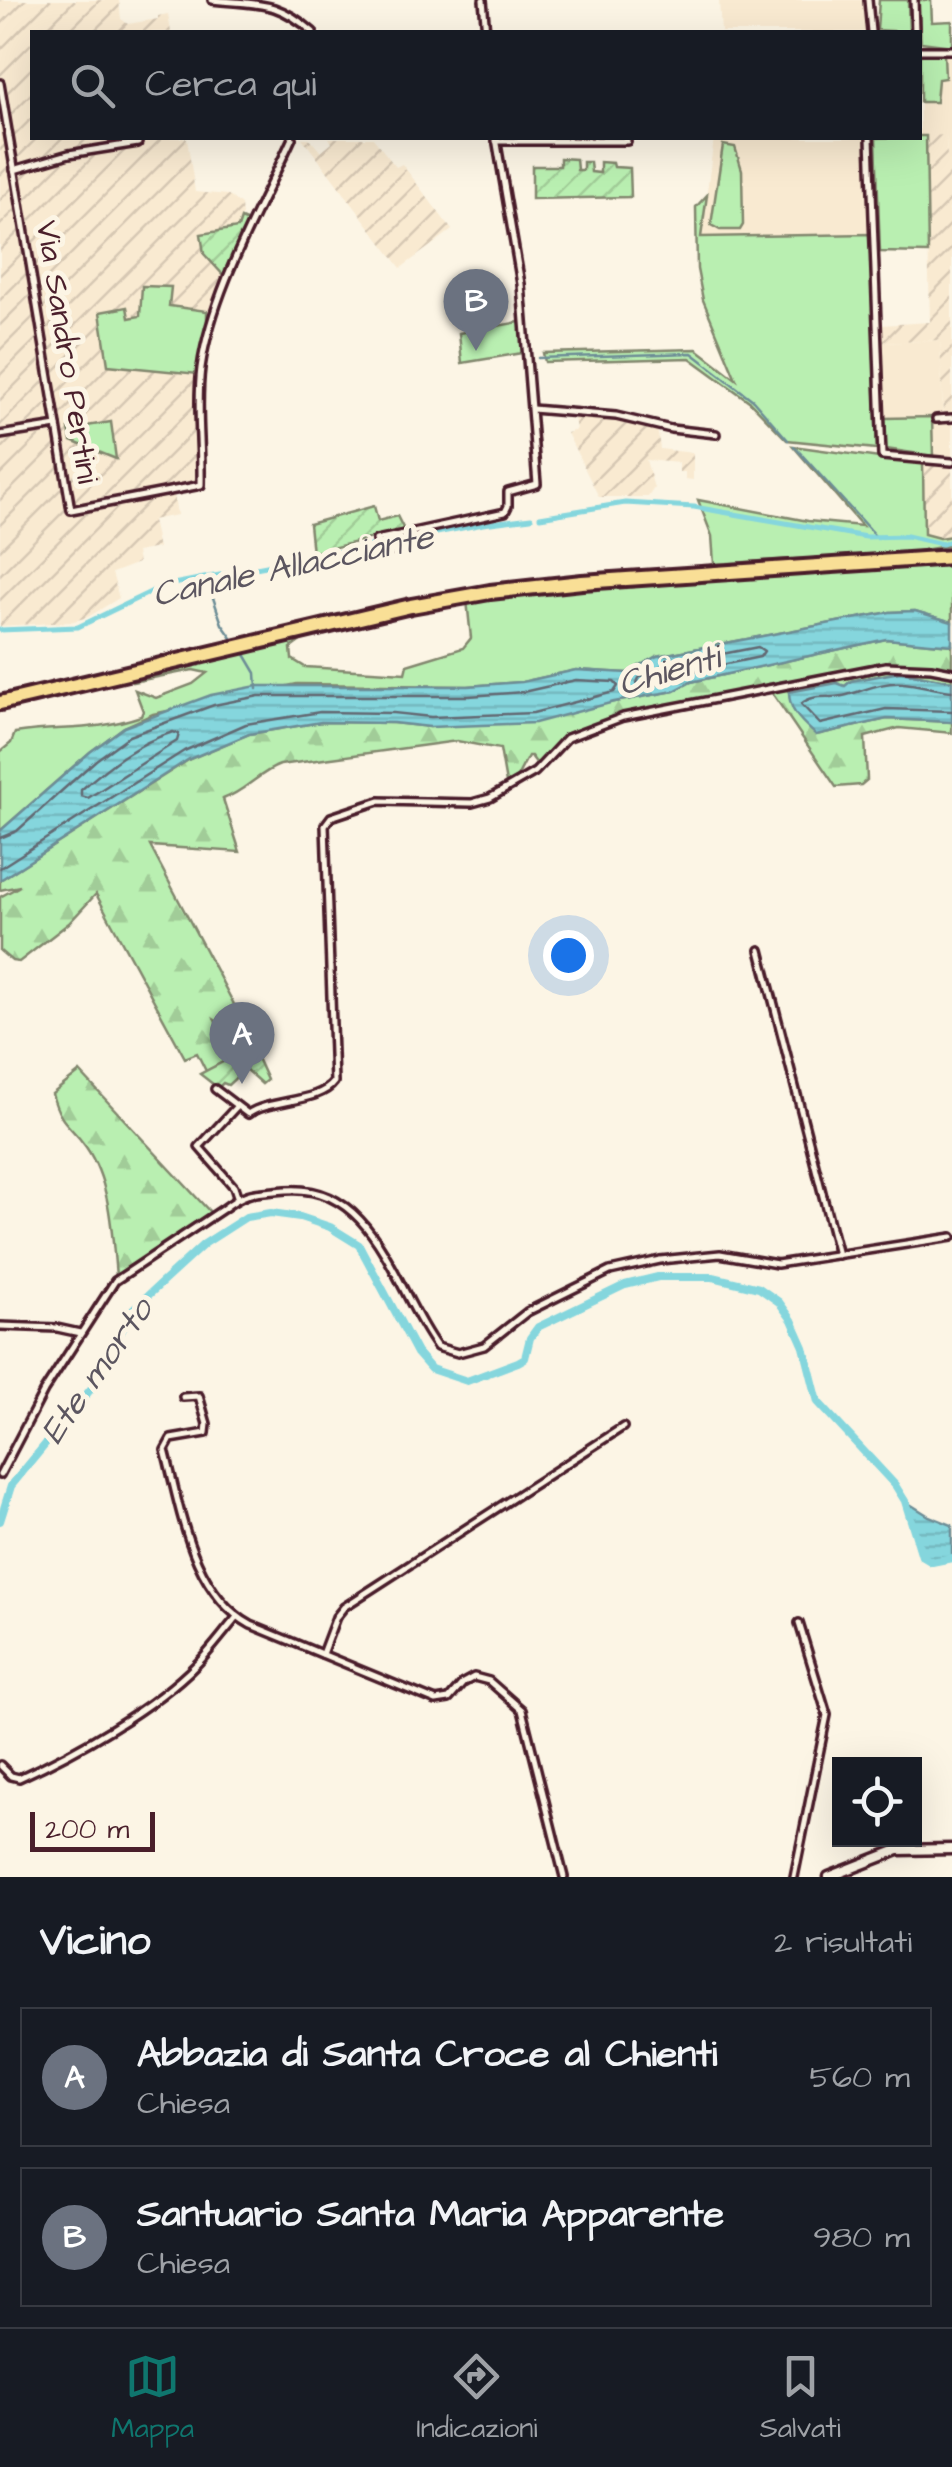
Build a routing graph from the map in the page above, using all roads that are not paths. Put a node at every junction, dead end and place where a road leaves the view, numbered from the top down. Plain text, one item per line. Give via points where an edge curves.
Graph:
1 (212, 0) edge
2 (483, 0) edge
3 (868, 0) edge
4 (914, 0) edge
5 (311, 30) edge
6 (486, 30) edge
7 (868, 30) edge
8 (915, 30) edge
9 (922, 50) edge
10 (952, 50) edge
11 (0, 83) edge
12 (291, 140) edge
13 (496, 140) edge
14 (870, 140) edge
15 (138, 143) dead end
16 (14, 170) junction
17 (532, 409) junction
18 (936, 418) dead end
19 (952, 418) edge
20 (57, 426) junction
21 (716, 434) dead end
22 (0, 436) edge
23 (952, 462) edge
24 (396, 551) dead end
25 (952, 554) edge
26 (952, 672) edge
27 (0, 700) edge
28 (760, 950) dead end
29 (215, 1089) dead end
30 (237, 1106) junction
31 (237, 1196) junction
32 (952, 1238) edge
33 (838, 1255) junction
34 (0, 1326) edge
35 (80, 1333) junction
36 (183, 1397) dead end
37 (624, 1427) dead end
38 (0, 1476) edge
39 (237, 1616) junction
40 (799, 1623) dead end
41 (322, 1654) junction
42 (0, 1765) edge
43 (952, 1849) edge
44 (564, 1877) edge
45 (794, 1877) edge
46 (829, 1877) edge

1 - 5 street via 278,6
2 - 6 street
3 - 7 street
4 - 8 street
9 - 10 street
11 - 16 street, Via Sandro Pertini
12 - 20 street, Via Sandro Pertini via 208,337 197,409 201,485 70,510
13 - 17 street via 521,284
14 - 23 street via 882,456
15 - 16 street
16 - 20 street, Via Sandro Pertini
17 - 21 street
17 - 24 street via 536,486 508,492 504,512 376,540 376,548
18 - 19 street
20 - 22 street
25 - 27 highway via 556,584 406,605
26 - 30 street via 886,666 623,717 566,738 535,772 490,798 388,799 331,817 326,825 334,1082 324,1092 248,1114
28 - 33 street
29 - 30 street
30 - 31 street via 199,1147
31 - 33 street via 296,1189 336,1199 371,1232 436,1347 458,1353 484,1346 528,1312 610,1271 706,1254 764,1264
31 - 35 street via 115,1280
32 - 33 street
34 - 35 street
35 - 38 street
36 - 39 street via 199,1396 206,1433 171,1439 165,1450 193,1552
37 - 41 street via 344,1607
39 - 41 street
39 - 42 street via 171,1687 84,1745 19,1778
40 - 45 street via 827,1715
41 - 44 street via 436,1701 449,1699 474,1676 512,1698 526,1723
43 - 46 main road via 898,1850

